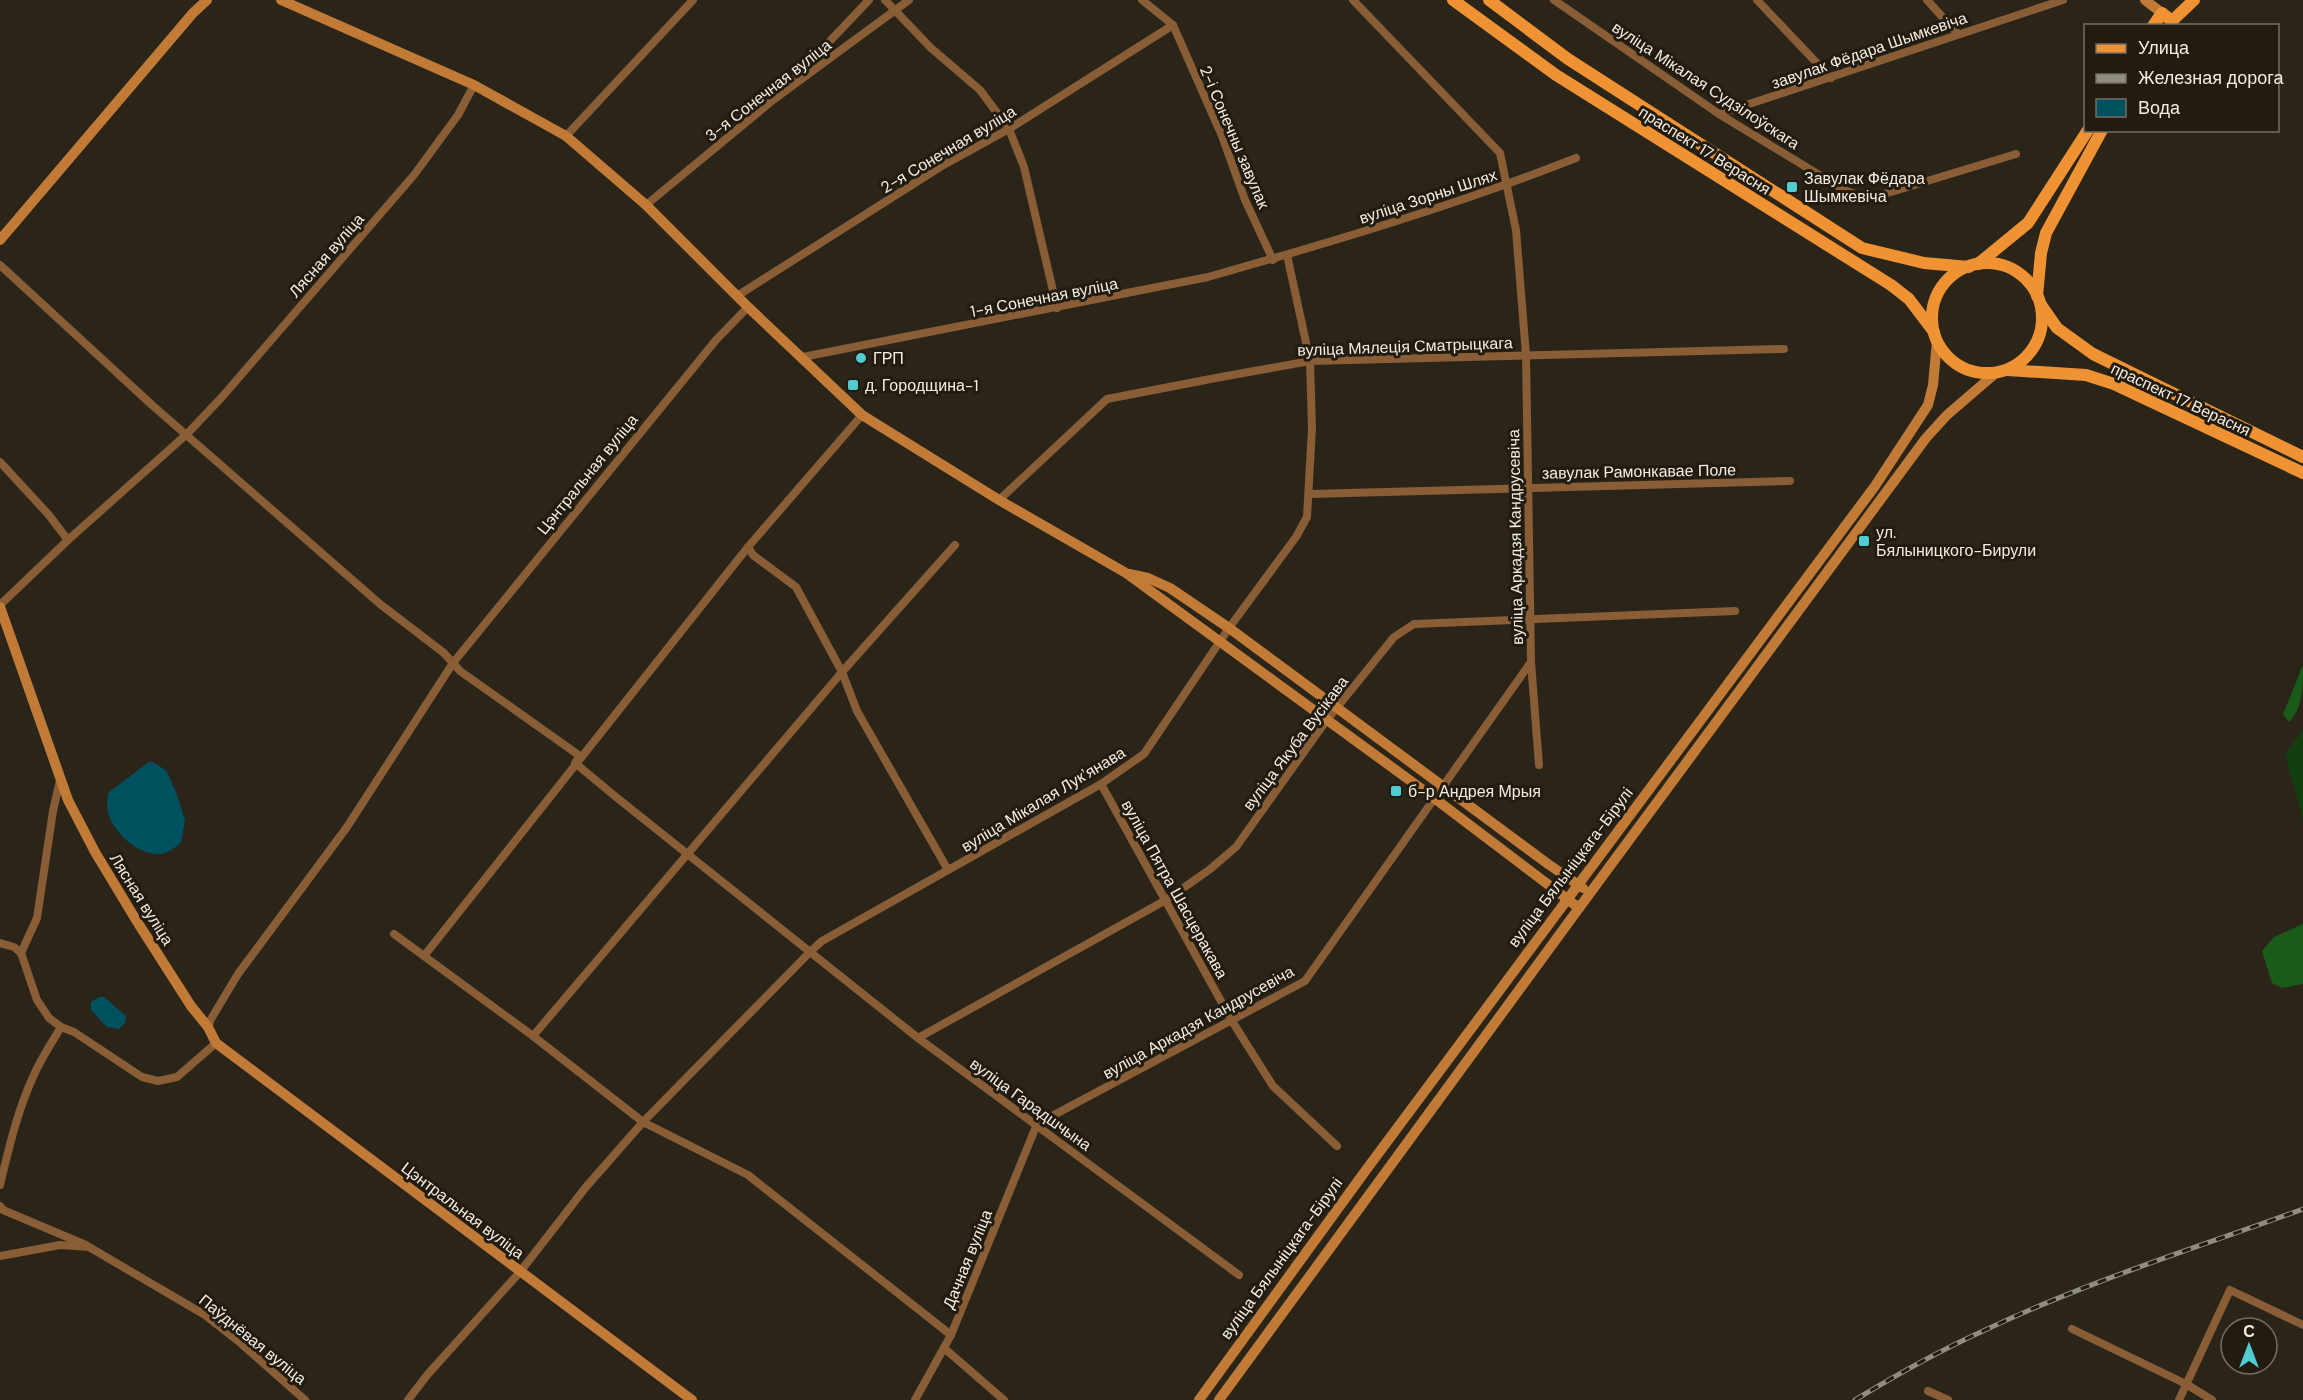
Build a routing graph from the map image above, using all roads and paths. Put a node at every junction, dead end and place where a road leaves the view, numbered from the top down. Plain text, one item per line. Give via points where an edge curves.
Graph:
1 (207, 0) edge
2 (281, 0) edge
3 (693, 0) edge
4 (869, 0) edge
5 (885, 0) edge
6 (909, 0) edge
7 (1142, 0) edge
8 (1353, 0) edge
9 (1453, 0) edge
10 (1488, 0) edge
11 (1554, 0) edge
12 (1757, 0) edge
13 (1927, 0) edge
14 (2063, 0) edge
15 (2145, 0) edge
16 (2194, 0) edge
17 (895, 10) junction
18 (2162, 13) junction
19 (2171, 23) edge
20 (2154, 24) edge
21 (1173, 25) junction
22 (1958, 34) junction
23 (1831, 78) junction
24 (474, 85) junction
25 (773, 100) junction
26 (1719, 114) junction
27 (1009, 129) junction
28 (2087, 132) edge
29 (2101, 132) edge
30 (566, 136) junction
31 (2016, 154) dead end
32 (1576, 158) dead end
33 (1508, 185) junction
34 (646, 205) junction
35 (0, 240) edge
36 (1287, 255) junction
37 (1273, 260) junction
38 (0, 265) edge
39 (1973, 266) junction
40 (737, 296) junction
41 (2038, 300) junction
42 (748, 307) junction
43 (1057, 308) junction
44 (1936, 337) junction
45 (1784, 349) dead end
46 (1526, 355) junction
47 (803, 357) junction
48 (1310, 361) junction
49 (2001, 371) junction
50 (862, 415) junction
51 (187, 434) junction
52 (2303, 457) edge
53 (0, 462) edge
54 (2303, 473) edge
55 (1790, 481) dead end
56 (1528, 488) junction
57 (1310, 494) junction
58 (999, 500) junction
59 (68, 540) junction
60 (955, 545) dead end
61 (748, 547) junction
62 (1126, 573) junction
63 (0, 606) edge
64 (1735, 611) dead end
65 (1530, 618) junction
66 (1229, 628) junction
67 (1221, 641) junction
68 (1531, 662) junction
69 (453, 663) junction
70 (842, 672) junction
71 (1336, 708) junction
72 (1326, 721) junction
73 (577, 760) junction
74 (1539, 765) dead end
75 (60, 780) junction
76 (1101, 784) junction
77 (1442, 786) junction
78 (1434, 798) junction
79 (686, 855) junction
80 (948, 870) junction
81 (1578, 885) junction
82 (1590, 893) junction
83 (1567, 899) junction
84 (1166, 900) junction
85 (1579, 908) junction
86 (394, 934) dead end
87 (0, 943) edge
88 (811, 951) junction
89 (21, 953) junction
90 (424, 956) junction
91 (1232, 1021) junction
92 (208, 1027) junction
93 (61, 1028) junction
94 (533, 1036) junction
95 (918, 1038) junction
96 (216, 1043) junction
97 (643, 1122) junction
98 (1037, 1124) junction
99 (1337, 1146) dead end
100 (0, 1185) edge
101 (0, 1206) edge
102 (89, 1247) junction
103 (0, 1256) edge
104 (520, 1272) junction
105 (1239, 1275) dead end
106 (2303, 1326) edge
107 (2072, 1329) dead end
108 (951, 1335) junction
109 (944, 1348) junction
110 (2186, 1384) junction
111 (1928, 1391) dead end
112 (305, 1400) edge
113 (408, 1400) edge
114 (692, 1400) edge
115 (915, 1400) edge
116 (1005, 1400) edge
117 (1199, 1400) edge
118 (1219, 1400) edge
119 (1948, 1400) edge
120 (2179, 1400) edge
121 (2212, 1400) edge

1 - 35 main road
2 - 24 main road
3 - 30 street
4 - 25 street
5 - 17 street
6 - 17 street, 3-я Сонечная вуліца
7 - 21 street
8 - 33 street via 1500,153
9 - 44 main road, праспект 17 Верасня via 1556,75 1891,285 1909,299
10 - 39 main road, праспект 17 Верасня via 1568,59 1862,248 1924,264
11 - 26 street, вуліца Мікалая Судзілоўскага
12 - 23 street
13 - 22 street
14 - 22 street, завулак Фёдара Шымкевіча
15 - 18 main road
16 - 19 main road
17 - 25 street, 3-я Сонечная вуліца
17 - 27 street via 980,90
18 - 19 main road
18 - 20 main road
21 - 27 street, 2-я Сонечная вуліца
21 - 37 street, 2-і Сонечны завулак
22 - 23 street, завулак Фёдара Шымкевіча
23 - 26 street, завулак Фёдара Шымкевіча
24 - 30 main road
24 - 51 street, Лясная вуліца via 458,115 389,205
25 - 34 street, 3-я Сонечная вуліца
26 - 31 street, вуліца Мікалая Судзілоўскага via 1844,190 1868,199
27 - 40 street, 2-я Сонечная вуліца via 940,167
27 - 43 street via 1024,167
28 - 39 main road via 2028,223
29 - 41 main road via 2046,233
30 - 34 main road
32 - 33 street, вуліца Зорны Шлях
33 - 36 street, вуліца Зорны Шлях
33 - 46 street, вуліца Аркадзя Кандрусевіча via 1516,230
34 - 40 main road
36 - 37 street, 1-я Сонечная вуліца
36 - 48 street, вуліца Мікалая Лукʼянава
37 - 43 street, 1-я Сонечная вуліца via 1167,287
38 - 51 street
39 - 41 main road via 1996,264 2013,270 2027,281
39 - 44 main road via 1946,282 1937,297 1932,314
40 - 42 main road
41 - 49 main road via 2042,322 2033,348 2021,361
41 - 52 main road, праспект 17 Верасня via 2057,328 2093,354
42 - 47 main road
42 - 69 street, Цэнтральная вуліца via 716,340
43 - 47 street, 1-я Сонечная вуліца
44 - 49 main road via 1947,356 1962,367 1979,372
44 - 81 main road, вуліца Бялыніцкага-Бірулі via 1928,405 1875,486
45 - 46 street, вуліца Мялеція Сматрыцкага
46 - 48 street, вуліца Мялеція Сматрыцкага
46 - 56 street, вуліца Аркадзя Кандрусевіча
47 - 50 main road
48 - 57 street, вуліца Мікалая Лукʼянава
48 - 58 street, вуліца Мялеція Сматрыцкага via 1107,399
49 - 54 main road, праспект 17 Верасня via 2086,375 2114,384
49 - 82 main road, вуліца Бялыніцкага-Бірулі via 1947,415 1926,438
50 - 58 main road
50 - 61 street
51 - 59 street, Лясная вуліца
51 - 69 street
53 - 59 street
55 - 56 street, завулак Рамонкавае Поле
56 - 57 street, завулак Рамонкавае Поле
56 - 65 street, вуліца Аркадзя Кандрусевіча
57 - 66 street, вуліца Мікалая Лукʼянава via 1307,517 1296,537
58 - 62 main road
59 - 63 street, Лясная вуліца
60 - 70 street
61 - 70 street via 796,587
61 - 73 street
62 - 66 main road via 1170,588
62 - 67 main road
63 - 75 main road, Лясная вуліца
64 - 65 street, вуліца Якуба Вусікава
65 - 68 street, вуліца Аркадзя Кандрусевіча
65 - 71 street, вуліца Якуба Вусікава via 1414,624 1394,637
66 - 67 street, вуліца Мікалая Лукʼянава
66 - 71 main road
67 - 72 main road
67 - 76 street, вуліца Мікалая Лукʼянава via 1144,754
68 - 74 street
68 - 77 street, вуліца Аркадзя Кандрусевіча
69 - 73 street
69 - 92 street, Цэнтральная вуліца via 347,827 238,974
70 - 79 street
70 - 80 street via 857,711
71 - 72 street, вуліца Якуба Вусікава
71 - 77 main road
72 - 78 main road
72 - 84 street, вуліца Якуба Вусікава via 1236,847
73 - 79 street
73 - 90 street
75 - 89 street via 37,918
75 - 92 main road, Лясная вуліца via 95,852
76 - 80 street, вуліца Мікалая Лукʼянава
76 - 84 street, вуліца Пятра Шасцеракава
77 - 78 street, вуліца Аркадзя Кандрусевіча
77 - 81 main road
78 - 83 main road
78 - 91 street, вуліца Аркадзя Кандрусевіча via 1305,981
79 - 88 street
79 - 94 street
80 - 88 street, вуліца Мікалая Лукʼянава via 822,941
81 - 82 main road
81 - 83 main road, вуліца Бялыніцкага-Бірулі
82 - 85 main road, вуліца Бялыніцкага-Бірулі
83 - 85 main road
83 - 117 main road, вуліца Бялыніцкага-Бірулі
84 - 91 street, вуліца Пятра Шасцеракава
84 - 95 street, вуліца Якуба Вусікава
85 - 118 main road, вуліца Бялыніцкага-Бірулі
86 - 90 street
87 - 89 street
88 - 95 street, вуліца Гарадшчына
88 - 97 street, вуліца Мікалая Лукʼянава
89 - 93 street via 41,1008
90 - 94 street
91 - 98 street, вуліца Аркадзя Кандрусевіча
91 - 99 street, вуліца Пятра Шасцеракава via 1272,1086
92 - 96 main road, Цэнтральная вуліца
93 - 96 street via 154,1081 181,1075
93 - 100 street via 20,1109
94 - 97 street
95 - 98 street, вуліца Гарадшчына
96 - 104 main road, Цэнтральная вуліца
97 - 104 street, вуліца Мікалая Лукʼянава
97 - 108 street via 748,1175
98 - 105 street, вуліца Гарадшчына
98 - 108 street, Дачная вуліца
101 - 102 street, Паўднёвая вуліца
102 - 103 street, Паўднёвая вуліца via 60,1245
102 - 112 street, Паўднёвая вуліца via 205,1315
104 - 113 street, вуліца Мікалая Лукʼянава
104 - 114 main road, Цэнтральная вуліца
106 - 110 street via 2230,1290
107 - 110 street
108 - 109 street, Дачная вуліца
109 - 115 street, Дачная вуліца
109 - 116 street
110 - 120 street
110 - 121 street
111 - 119 street

